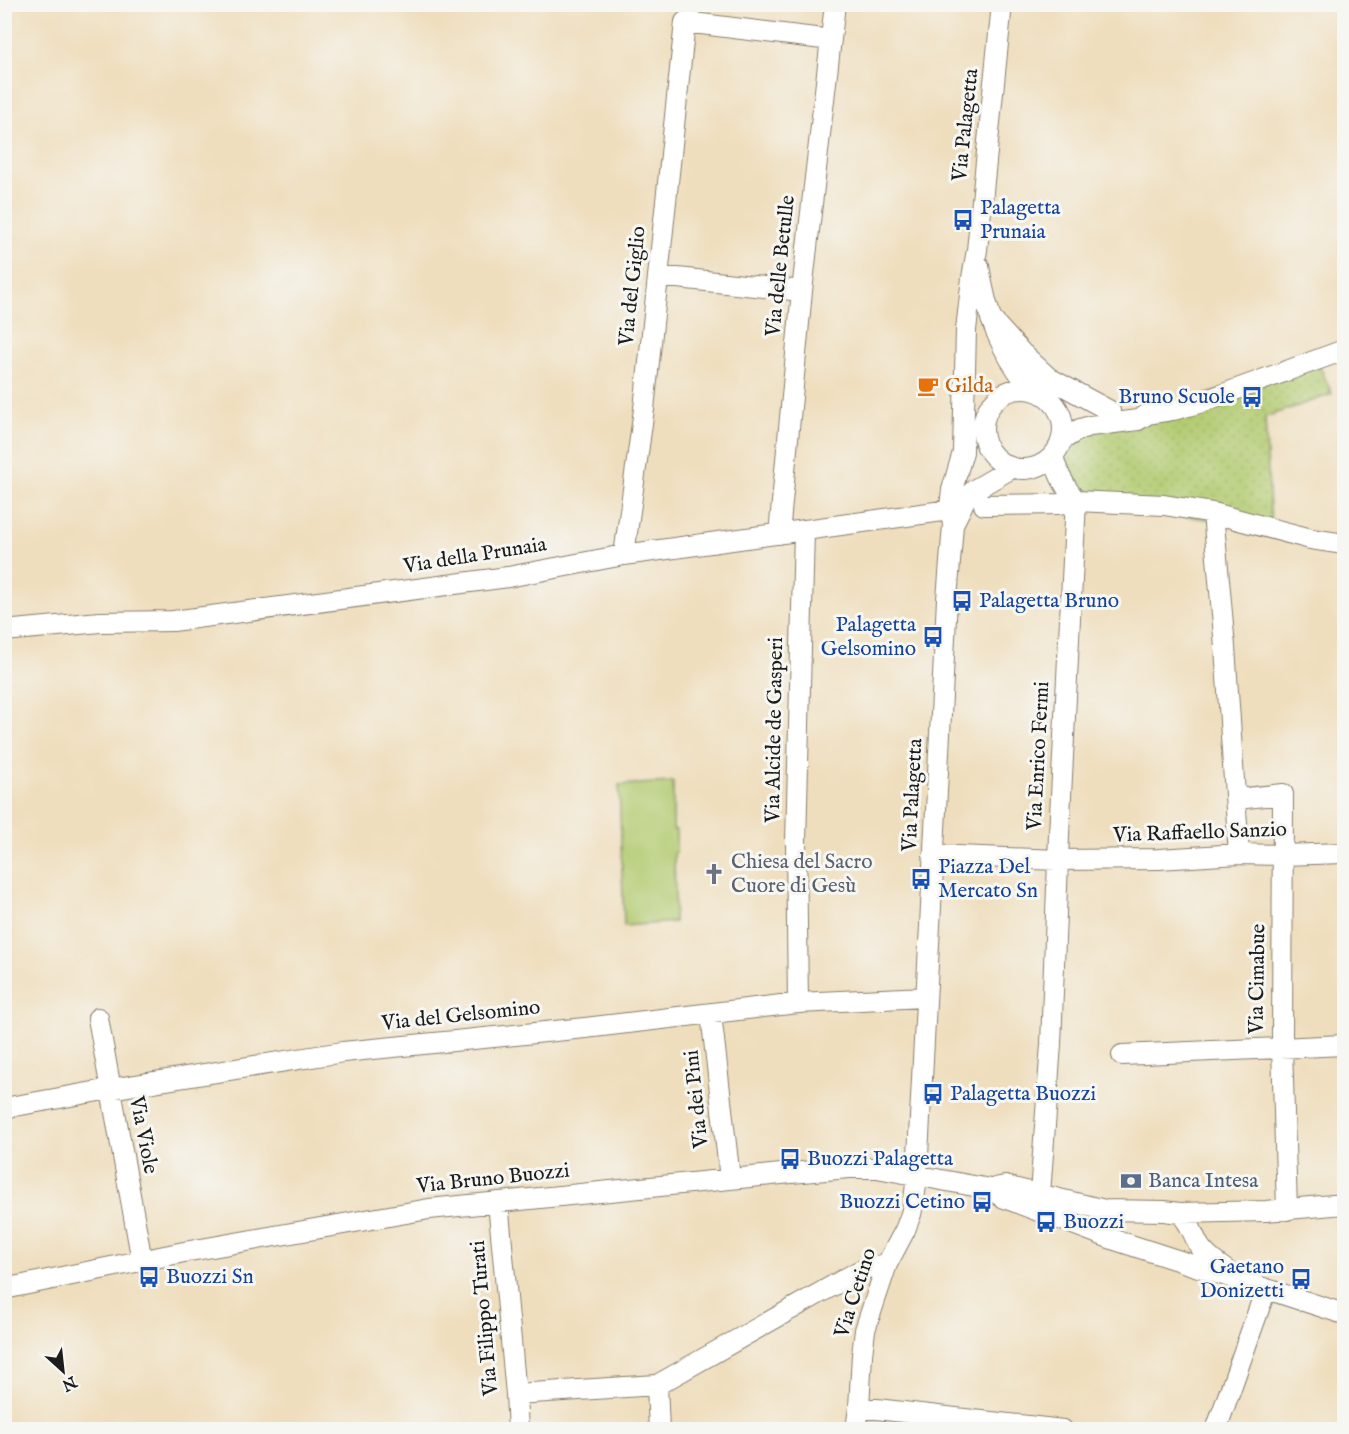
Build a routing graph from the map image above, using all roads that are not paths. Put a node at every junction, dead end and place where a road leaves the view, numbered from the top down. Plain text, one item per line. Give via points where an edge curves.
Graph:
1 (835, 4) edge
2 (1002, 4) edge
3 (831, 39) junction
4 (977, 250) junction
5 (658, 276) junction
6 (802, 291) junction
7 (991, 319) junction
8 (1344, 350) edge
9 (964, 369) junction
10 (1031, 389) junction
11 (1056, 406) junction
12 (1110, 411) junction
13 (1148, 414) junction
14 (984, 417) junction
15 (983, 439) junction
16 (1057, 448) junction
17 (1012, 468) junction
18 (1076, 501) junction
19 (984, 505) dead end
20 (951, 512) junction
21 (1213, 513) junction
22 (804, 531) junction
23 (778, 534) junction
24 (1344, 544) edge
25 (624, 555) junction
26 (4, 632) edge
27 (1237, 799) junction
28 (1344, 853) edge
29 (1239, 854) junction
30 (933, 855) junction
31 (1283, 855) junction
32 (1058, 860) junction
33 (926, 997) junction
34 (798, 1003) junction
35 (711, 1014) junction
36 (98, 1018) dead end
37 (1344, 1045) edge
38 (1282, 1047) junction
39 (1122, 1055) dead end
40 (110, 1089) junction
41 (4, 1108) edge
42 (917, 1175) junction
43 (730, 1179) junction
44 (990, 1190) junction
45 (1040, 1194) junction
46 (498, 1202) junction
47 (1344, 1204) edge
48 (1287, 1210) junction
49 (1137, 1211) junction
50 (1180, 1213) junction
51 (1193, 1232) junction
52 (1138, 1248) junction
53 (1169, 1258) junction
54 (142, 1261) junction
55 (887, 1264) junction
56 (1239, 1279) junction
57 (4, 1289) edge
58 (1266, 1289) junction
59 (1344, 1314) edge
60 (657, 1385) junction
61 (516, 1394) junction
62 (859, 1407) junction
63 (1051, 1429) edge
64 (518, 1430) edge
65 (659, 1430) edge
66 (856, 1430) edge
67 (1216, 1430) edge

1 - 3 street, Via delle Betulle
2 - 4 street, Via Palagetta
3 - 5 street, Via del Giglio via 685,22
3 - 6 street, Via delle Betulle
4 - 7 street, Via Palagetta
4 - 9 street, Via Palagetta
5 - 6 street
5 - 25 street, Via del Giglio
6 - 23 street, Via delle Betulle
7 - 10 street, Via Palagetta via 1005,352
7 - 12 street via 1049,378
8 - 13 street via 1199,403
9 - 14 street, Via Palagetta
9 - 20 street, Via Palagetta via 963,452 952,490
10 - 11 street, Via Palagetta
10 - 14 street via 1002,394
11 - 12 street
11 - 16 street via 1064,432
12 - 13 street via 1136,410
13 - 16 street, Via Palagetta via 1138,420 1080,429
14 - 15 street, Via Palagetta
15 - 17 street via 994,458
15 - 20 street, Via Palagetta
16 - 17 street, Via Palagetta via 1047,462 1024,470
16 - 18 street via 1056,467
17 - 20 street, Via Palagetta via 974,490
18 - 19 street
18 - 21 street via 1164,505
18 - 32 street, Via Enrico Fermi
20 - 22 street, Via della Prunaia
20 - 30 street, Via Palagetta
21 - 24 street
21 - 27 street
22 - 23 street, Via della Prunaia
22 - 34 street, Via Alcide de Gasperi via 796,842
23 - 25 street, Via della Prunaia
25 - 26 street, Via della Prunaia via 508,577 173,621 100,622
27 - 29 street
27 - 31 street, Via Cimabue via 1283,794
28 - 31 street, Via Raffaello Sanzio
29 - 31 street, Via Raffaello Sanzio
29 - 32 street, Via Raffaello Sanzio
30 - 32 street, Via Raffaello Sanzio
30 - 33 street, Via Palagetta
31 - 38 street, Via Cimabue
32 - 45 street, Via Enrico Fermi via 1052,1044
33 - 34 street, Via del Gelsomino
33 - 42 street, Via Palagetta
34 - 35 street, Via del Gelsomino
35 - 40 street, Via del Gelsomino via 342,1052
35 - 43 street, Via dei Pini
36 - 40 street, Via Viole
37 - 38 street
38 - 39 street
38 - 48 street, Via Cimabue
40 - 41 street, Via del Gelsomino
40 - 54 street, Via Viole
42 - 43 street, Via Bruno Buozzi via 849,1168
42 - 44 street, Via Bruno Buozzi
42 - 55 street, Via Cetino via 911,1214
43 - 46 street, Via Bruno Buozzi
44 - 45 street, Via Bruno Buozzi via 1005,1186
44 - 52 street, Via Bruno Buozzi
45 - 49 street, Via Bruno Buozzi via 1105,1210
46 - 54 street, Via Bruno Buozzi via 429,1209
46 - 61 street, Via Filippo Turati
47 - 48 street
48 - 50 street
49 - 50 street, Via Bruno Buozzi
49 - 52 street via 1126,1230
50 - 51 street, Via Bruno Buozzi
51 - 53 street via 1190,1246
51 - 56 street, Via Bruno Buozzi via 1204,1252
52 - 53 street, Via Bruno Buozzi
53 - 56 street, Via Bruno Buozzi
54 - 57 street, Via Bruno Buozzi
55 - 60 street via 857,1272
55 - 62 street, Via Cetino via 866,1330
56 - 58 street, Via Bruno Buozzi
58 - 59 street, Via Bruno Buozzi
58 - 67 street
60 - 61 street
60 - 65 street
61 - 64 street, Via Filippo Turati
62 - 63 street
62 - 66 street, Via Cetino

